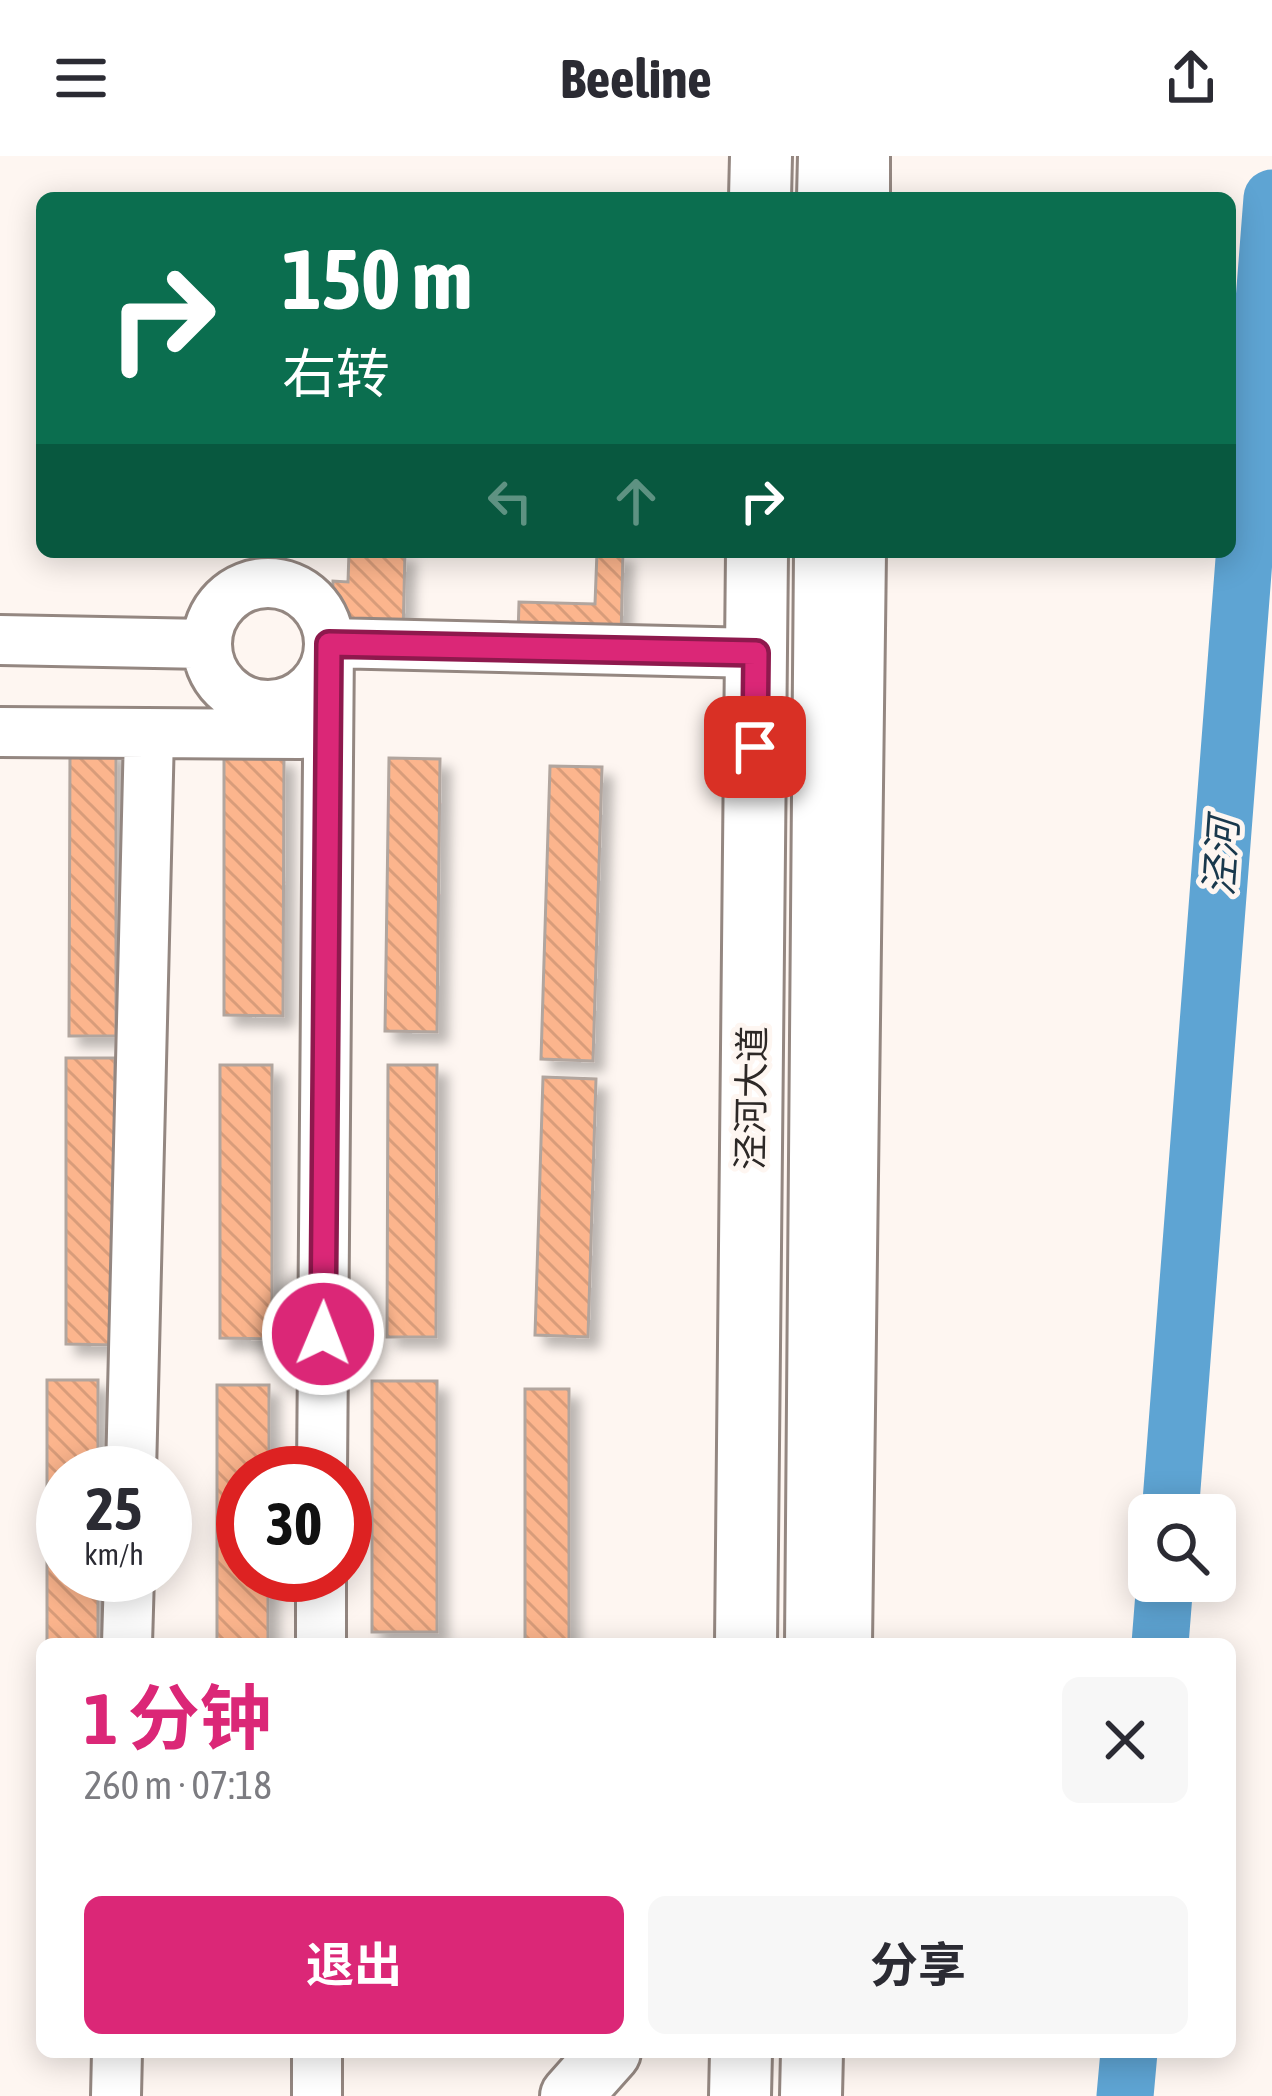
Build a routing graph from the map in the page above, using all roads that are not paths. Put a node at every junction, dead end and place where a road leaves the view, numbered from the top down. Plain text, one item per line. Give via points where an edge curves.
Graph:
1 (761, 156) edge
2 (829, 156) edge
3 (865, 156) edge
4 (760, 192) edge
5 (828, 192) edge
6 (865, 192) edge
7 (757, 558) edge
8 (825, 558) edge
9 (861, 558) edge
10 (0, 640) edge
11 (206, 644) junction
12 (329, 644) junction
13 (756, 653) junction
14 (0, 668) edge
15 (0, 732) edge
16 (149, 734) junction
17 (328, 734) junction
18 (132, 1446) edge
19 (322, 1446) edge
20 (128, 1602) edge
21 (322, 1602) edge
22 (127, 1638) edge
23 (321, 1638) edge
24 (746, 1638) edge
25 (816, 1638) edge
26 (847, 1638) edge
27 (117, 2058) edge
28 (317, 2058) edge
29 (605, 2058) edge
30 (741, 2058) edge
31 (812, 2058) edge
32 (840, 2058) edge
33 (116, 2096) edge
34 (317, 2096) edge
35 (571, 2096) edge
36 (740, 2096) edge
37 (811, 2096) edge
38 (840, 2096) edge

1 - 4 main road
2 - 5 main road
3 - 6 street
7 - 13 main road, 泾河大道
8 - 25 main road, 泾河大道
9 - 26 street
10 - 11 street
10 - 14 street
11 - 12 street via 224,688 268,706 312,687
11 - 12 street via 224,600 267,582 311,600
12 - 13 street
12 - 17 street
13 - 24 main road, 泾河大道
15 - 16 street
16 - 17 street
16 - 18 street
17 - 19 street
20 - 22 street
21 - 23 street
27 - 33 street
28 - 34 street
29 - 35 main road
30 - 36 main road
31 - 37 main road
32 - 38 street

